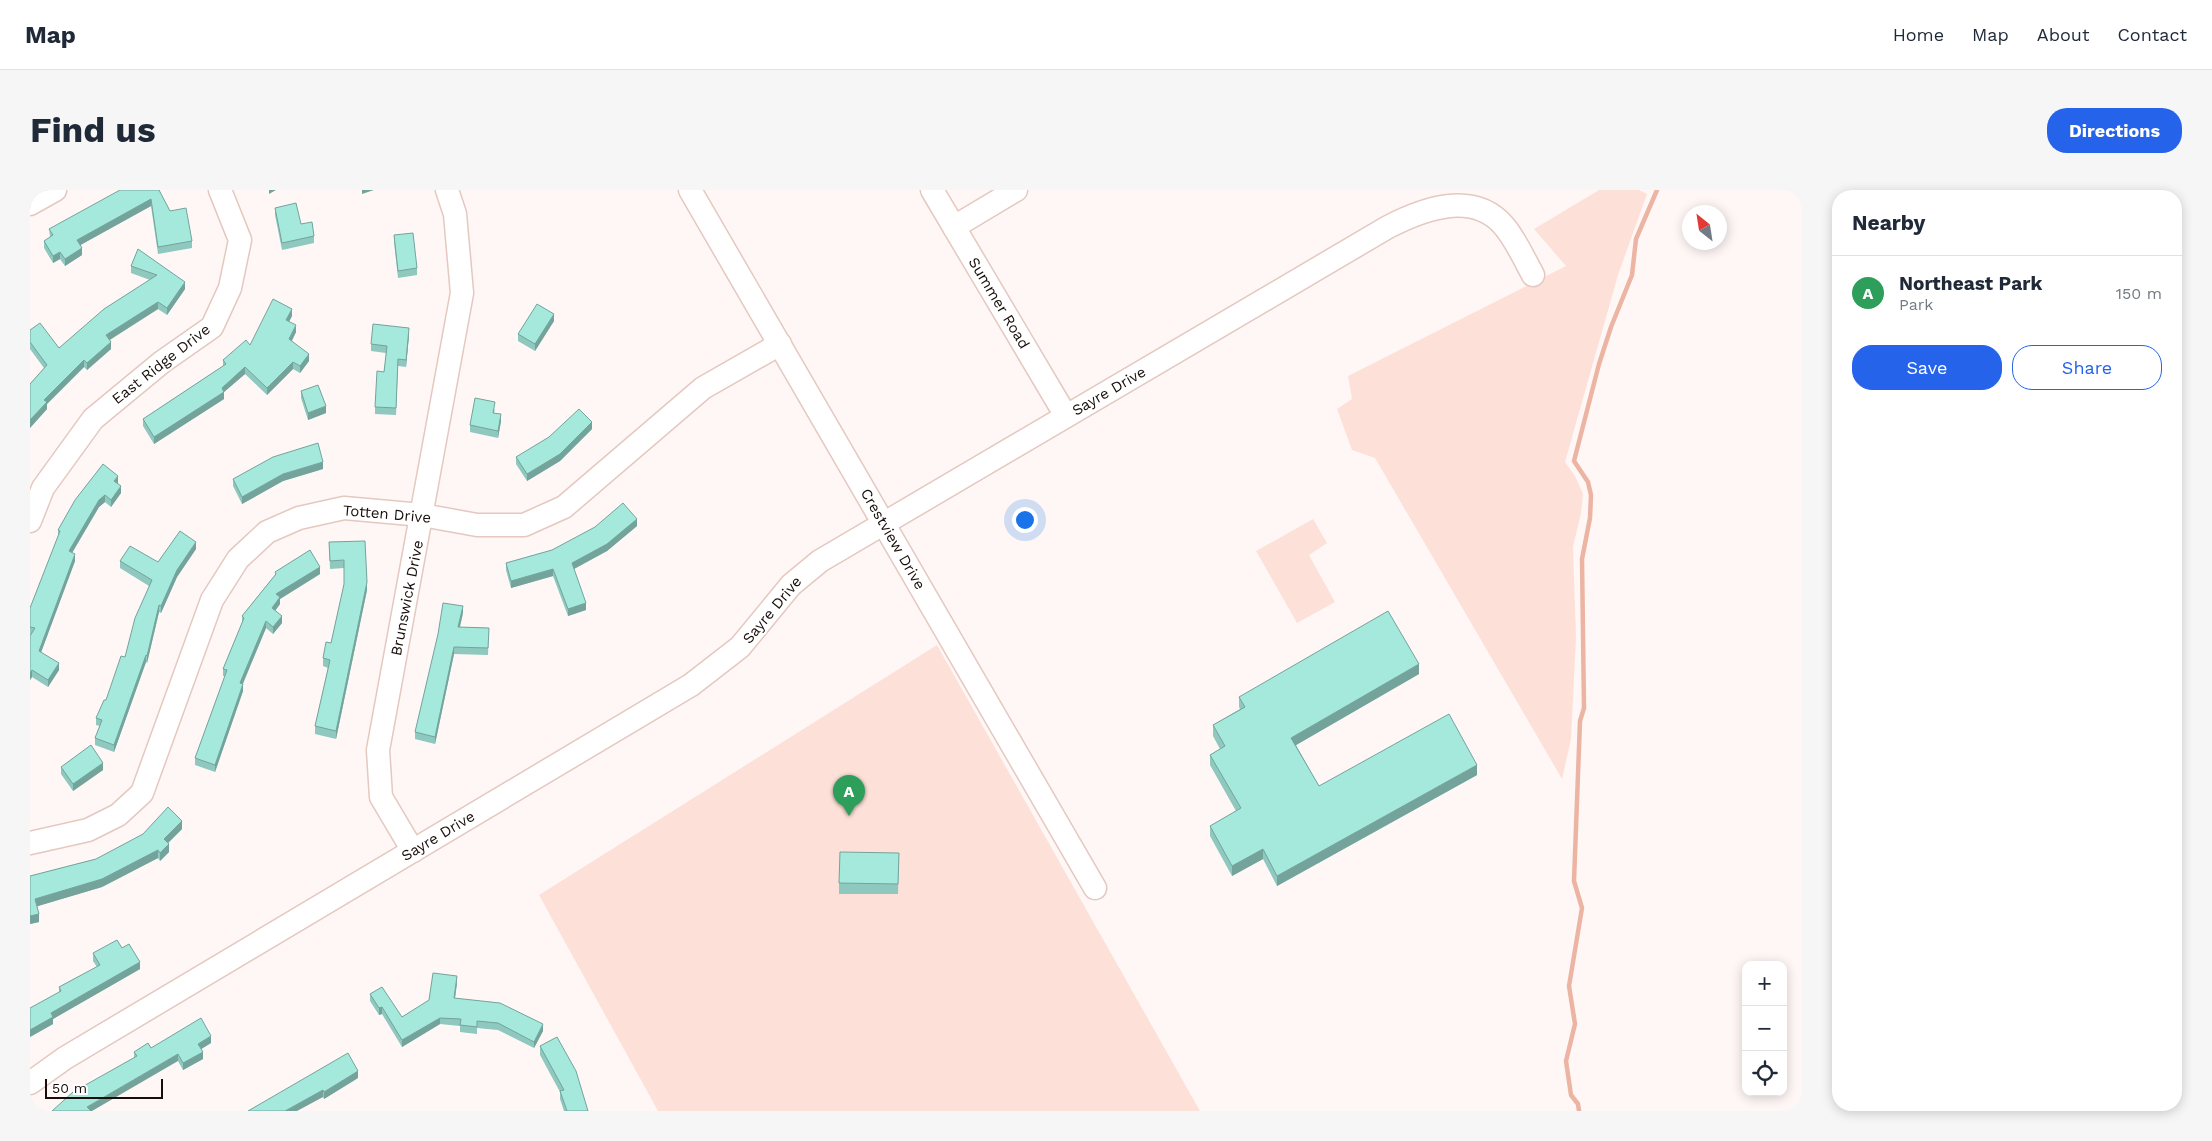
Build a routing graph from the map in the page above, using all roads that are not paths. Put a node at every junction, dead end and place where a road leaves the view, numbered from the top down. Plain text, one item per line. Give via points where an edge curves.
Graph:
1 (55, 190) edge
2 (220, 190) edge
3 (447, 190) edge
4 (690, 190) edge
5 (932, 190) edge
6 (1016, 190) edge
7 (30, 204) edge
8 (954, 227) junction
9 (1533, 275) dead end
10 (780, 344) junction
11 (1066, 416) junction
12 (422, 515) junction
13 (30, 521) edge
14 (884, 523) junction
15 (30, 843) edge
16 (413, 851) junction
17 (1095, 888) dead end
18 (30, 1083) edge

1 - 7 street
2 - 13 street, East Ridge Drive via 240,240 230,288 212,327 162,362 93,418 43,488
3 - 12 street, Brunswick Drive via 455,214 462,293
4 - 10 street, Crestview Drive
5 - 8 street, Summer Road
6 - 8 street
8 - 11 street, Summer Road
9 - 11 street, Sayre Drive via 1512,238 1492,215 1470,206 1430,208 1388,227
10 - 12 street, Totten Drive via 703,388 564,507 524,526 477,525
10 - 14 street, Crestview Drive
11 - 14 street, Sayre Drive
12 - 15 street, Totten Drive via 344,508 299,518 266,532 238,559 212,600 142,793 118,815 88,830
12 - 16 street, Brunswick Drive via 378,750 380,797
14 - 16 street, Sayre Drive via 802,574 740,647 715,669
14 - 17 street, Crestview Drive
16 - 18 street, Sayre Drive via 65,1058

